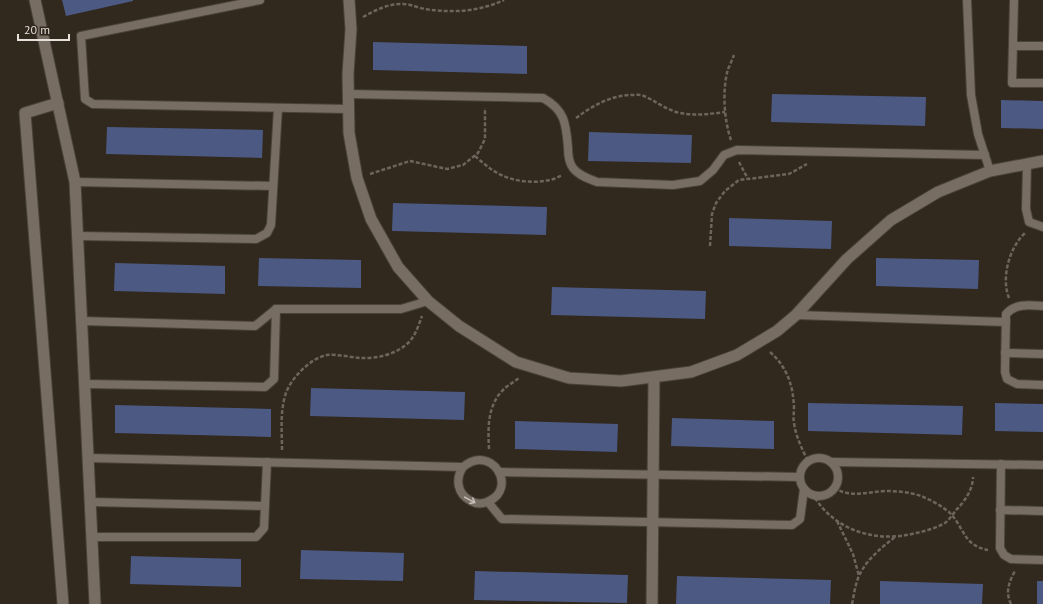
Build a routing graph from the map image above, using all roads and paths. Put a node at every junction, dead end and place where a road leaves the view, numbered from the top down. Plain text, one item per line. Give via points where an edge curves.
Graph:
1 (35, 0) edge
2 (260, 0) edge
3 (349, 0) edge
4 (504, 0) edge
5 (967, 0) edge
6 (1014, 0) edge
7 (351, 24) junction
8 (1013, 46) junction
9 (1043, 46) edge
10 (734, 55) dead end
11 (1043, 83) edge
12 (348, 94) junction
13 (486, 97) junction
14 (58, 103) junction
15 (278, 108) junction
16 (348, 109) junction
17 (725, 112) junction
18 (565, 127) junction
19 (735, 151) junction
20 (821, 152) junction
21 (985, 155) junction
22 (475, 156) junction
23 (1043, 161) edge
24 (1027, 164) junction
25 (573, 168) junction
26 (990, 170) junction
27 (357, 178) junction
28 (748, 179) junction
29 (75, 182) junction
30 (273, 186) junction
31 (1034, 224) junction
32 (1043, 227) edge
33 (78, 236) junction
34 (710, 246) dead end
35 (425, 302) junction
36 (1043, 306) edge
37 (1013, 308) junction
38 (276, 309) junction
39 (796, 314) junction
40 (82, 321) junction
41 (1006, 322) junction
42 (759, 342) junction
43 (1005, 354) junction
44 (1043, 354) edge
45 (537, 368) junction
46 (654, 377) junction
47 (85, 384) junction
48 (1043, 385) edge
49 (88, 458) junction
50 (808, 461) junction
51 (267, 462) junction
52 (489, 462) junction
53 (831, 462) junction
54 (282, 463) junction
55 (973, 464) junction
56 (1000, 464) junction
57 (1043, 465) edge
58 (463, 467) junction
59 (499, 472) junction
60 (653, 474) junction
61 (800, 477) junction
62 (834, 488) junction
63 (804, 489) junction
64 (814, 496) junction
65 (90, 502) junction
66 (488, 502) junction
67 (265, 506) junction
68 (1000, 510) junction
69 (1043, 511) edge
70 (952, 516) junction
71 (836, 520) junction
72 (652, 522) junction
73 (92, 537) junction
74 (895, 537) junction
75 (1002, 552) junction
76 (1021, 560) junction
77 (1043, 560) edge
78 (859, 576) junction
79 (63, 604) edge
80 (95, 604) edge
81 (652, 604) edge
82 (852, 604) edge
83 (1011, 604) edge

1 - 14 street
2 - 15 lane via 81,36 85,99 93,104
3 - 7 street
4 - 7 path via 475,9 450,12 403,4 382,7
5 - 21 lane via 971,95 978,134
6 - 8 lane
7 - 12 street
8 - 9 lane
8 - 11 lane via 1012,82
10 - 17 path via 728,70
12 - 13 lane
12 - 16 street
13 - 18 lane via 543,98 553,103 562,114
13 - 22 path via 486,139
14 - 29 street
14 - 79 street via 25,113
15 - 16 lane
15 - 30 lane
16 - 27 street via 349,133
17 - 18 path via 705,115 680,113 642,95 624,95 587,110
17 - 19 path via 728,132
18 - 25 lane via 568,155
19 - 20 lane
19 - 25 lane via 724,156 700,181 673,185 597,182 585,178
19 - 28 path
20 - 21 lane
20 - 28 path via 803,167 789,174
21 - 26 lane
22 - 25 path via 501,175 520,180 539,182 558,178
22 - 27 path via 463,165 448,169 410,161
23 - 24 street
24 - 26 street
24 - 31 lane via 1026,209 1029,222
26 - 39 street via 938,192 891,220 847,259
27 - 35 street via 371,219 398,267
28 - 34 path via 739,180 725,191 716,203 712,214
29 - 30 lane
29 - 33 street
30 - 33 lane via 271,225 266,233 256,239
31 - 32 lane
31 - 37 path via 1022,235 1010,255 1007,267 1008,295
33 - 40 street
35 - 38 lane via 401,309
35 - 45 street via 516,362
35 - 54 path via 419,325 411,340 398,350 380,357 327,355 315,360 294,377 282,410
36 - 37 lane via 1020,305
37 - 41 lane via 1006,314
38 - 40 lane via 255,326
38 - 47 lane via 274,378 265,387
39 - 41 lane
39 - 42 street via 777,331
40 - 47 street
41 - 43 lane
42 - 46 street via 737,355 691,372
42 - 50 path via 779,359 787,372 798,441
43 - 44 lane
43 - 48 lane via 1007,379 1017,384
45 - 46 street via 569,378 621,381
45 - 52 path via 503,390 492,406 488,427
46 - 60 street
47 - 49 street
49 - 51 lane
49 - 65 street
50 - 53 lane via 820,458
50 - 61 lane via 800,471
51 - 54 lane
51 - 67 lane
52 - 58 lane via 475,460
52 - 59 lane
53 - 55 lane
53 - 62 lane via 838,473
54 - 58 lane
55 - 56 lane
55 - 70 path via 973,481 967,497
56 - 57 lane
56 - 68 lane
58 -> 66 lane via 458,480 462,494 473,502
59 - 60 lane
59 - 66 lane via 501,486 494,498
60 - 61 lane
60 - 72 street
61 - 63 lane
62 - 64 lane via 827,495
62 - 70 path via 850,494 885,491 921,496 939,505
63 - 64 lane
63 - 72 lane via 800,519 792,525
64 - 71 path via 822,508
65 - 67 lane
65 - 73 street
66 - 72 lane via 502,519
67 - 73 lane via 264,528 256,537
68 - 69 lane
68 - 75 lane
70 - 74 path via 930,530
70 - 75 path via 976,547
71 - 74 path via 857,532
71 - 78 path via 853,554
72 - 81 street
73 - 80 street
74 - 78 path via 880,549
75 - 76 lane via 1011,560
76 - 77 lane
76 - 83 path via 1007,591
78 - 82 path

